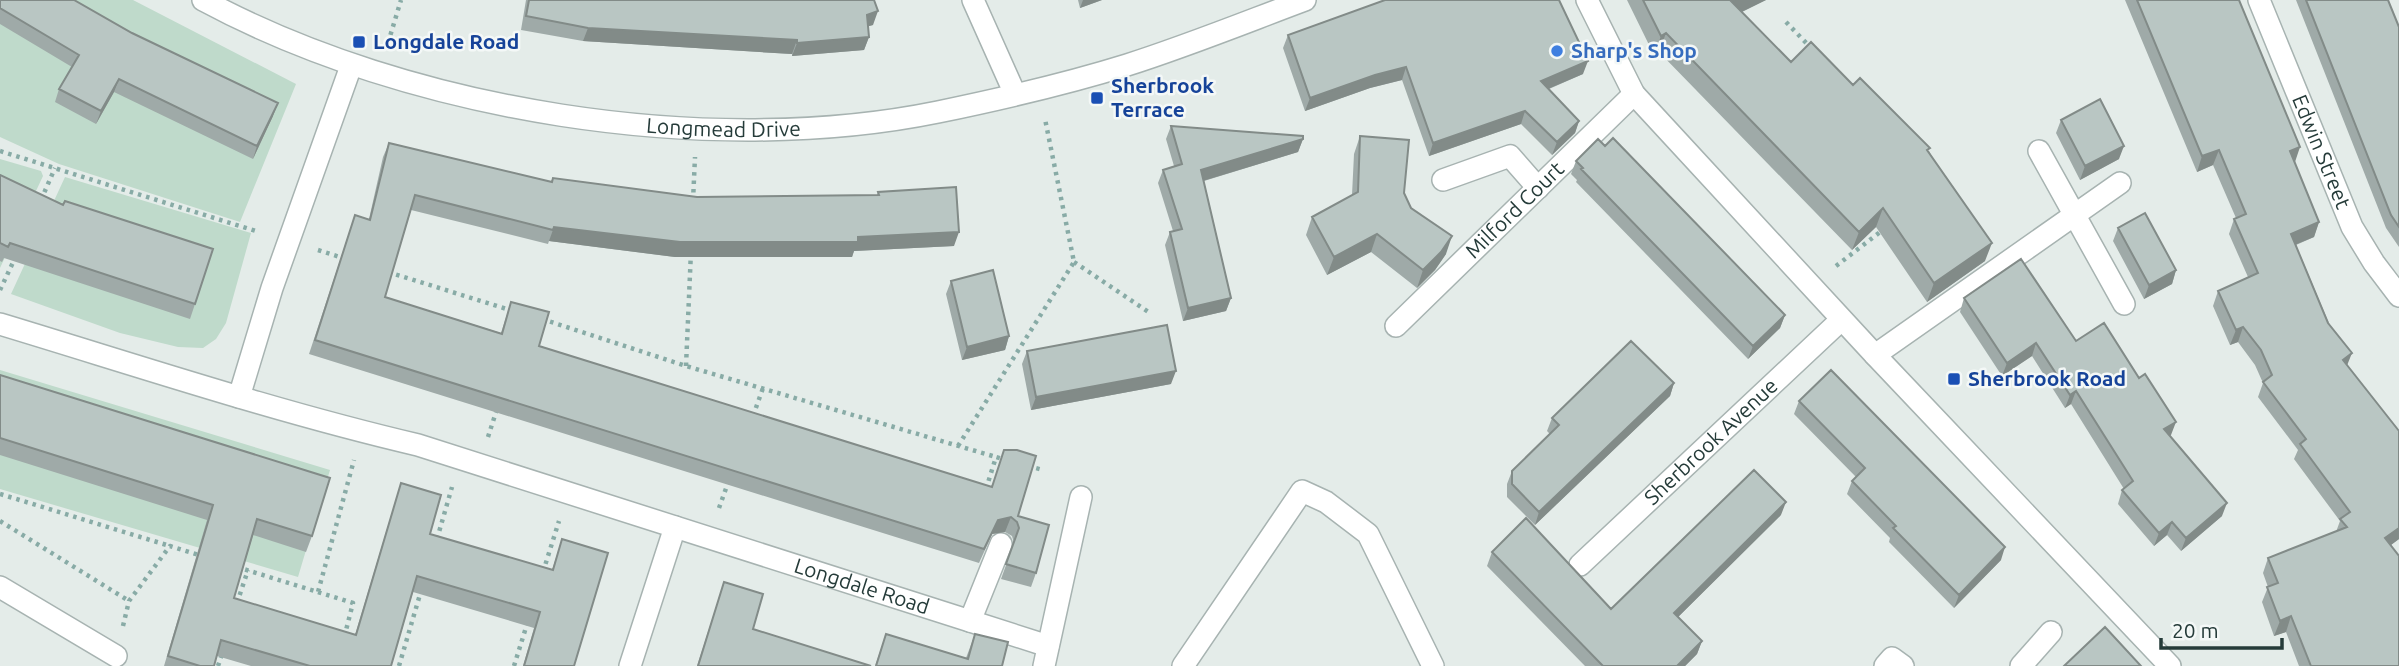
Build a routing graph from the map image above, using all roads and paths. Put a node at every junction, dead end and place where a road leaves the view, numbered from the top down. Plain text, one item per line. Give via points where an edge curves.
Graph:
1 (203, 0) edge
2 (401, 0) edge
3 (973, 0) edge
4 (1305, 0) edge
5 (1587, 0) edge
6 (2259, 0) edge
7 (1786, 22) dead end
8 (1813, 50) edge
9 (351, 66) junction
10 (379, 74) junction
11 (1038, 89) junction
12 (1015, 94) junction
13 (1634, 94) junction
14 (696, 129) junction
15 (0, 151) edge
16 (2039, 151) dead end
17 (55, 168) junction
18 (1443, 180) dead end
19 (2120, 183) dead end
20 (1538, 188) junction
21 (38, 205) edge
22 (693, 213) edge
23 (2074, 215) junction
24 (1887, 226) edge
25 (289, 241) junction
26 (692, 241) edge
27 (16, 254) edge
28 (355, 262) edge
29 (1074, 262) junction
30 (381, 270) edge
31 (1810, 286) junction
32 (0, 290) edge
33 (2399, 296) edge
34 (2124, 304) dead end
35 (514, 311) edge
36 (1150, 313) dead end
37 (540, 319) edge
38 (1841, 320) junction
39 (0, 324) edge
40 (1396, 326) dead end
41 (1874, 355) junction
42 (686, 366) junction
43 (763, 388) junction
44 (239, 397) junction
45 (499, 402) edge
46 (749, 426) edge
47 (362, 432) junction
48 (958, 446) junction
49 (996, 457) dead end
50 (470, 462) junction
51 (731, 476) edge
52 (568, 493) junction
53 (0, 494) edge
54 (1081, 496) dead end
55 (0, 521) edge
56 (675, 527) junction
57 (708, 538) junction
58 (1001, 544) dead end
59 (170, 546) junction
60 (433, 549) edge
61 (209, 558) edge
62 (1580, 565) dead end
63 (235, 566) edge
64 (247, 570) junction
65 (540, 582) edge
66 (424, 583) edge
67 (0, 587) edge
68 (318, 592) junction
69 (129, 601) junction
70 (237, 605) edge
71 (530, 615) edge
72 (970, 621) junction
73 (2051, 632) dead end
74 (223, 649) edge
75 (341, 649) edge
76 (116, 656) joint
77 (1046, 656) edge
78 (218, 666) edge
79 (399, 666) edge
80 (514, 666) edge
81 (630, 666) edge
82 (1183, 666) edge
83 (1433, 666) edge
84 (1885, 666) edge
85 (1903, 666) edge
86 (2021, 666) edge
87 (2170, 666) edge

1 - 9 street, Longmead Drive
2 - 10 path
3 - 12 street
4 - 11 street, Longmead Drive via 1128,65
5 - 13 street
6 - 33 street, Edwin Street via 2352,227
7 - 8 path
9 - 10 street, Longmead Drive
9 - 25 street
10 - 14 street, Longmead Drive via 498,103
11 - 12 street, Longmead Drive
11 - 29 path
12 - 14 street, Longmead Drive via 936,112 820,128
13 - 20 street, Milford Court
13 - 31 street
14 - 22 path
15 - 17 path
16 - 23 street
17 - 21 path
17 - 25 path
18 - 20 street via 1510,156
19 - 23 street
20 - 40 street, Milford Court
23 - 34 street
23 - 41 street
24 - 31 path
25 - 28 path
25 - 44 street
26 - 42 path
27 - 32 path
29 - 36 path
29 - 48 path
30 - 35 path
31 - 38 street
37 - 42 path
38 - 41 street
38 - 62 street, Sherbrook Avenue
39 - 44 street, Longdale Road
41 - 87 street
42 - 43 path
43 - 46 path
43 - 48 path
44 - 47 street, Longdale Road
45 - 50 path
47 - 50 street, Longdale Road
47 - 68 path
48 - 49 path
50 - 52 street, Longdale Road
50 - 60 path
51 - 57 path
52 - 56 street, Longdale Road
52 - 65 path
53 - 59 path
54 - 77 street
55 - 69 path
56 - 57 street, Longdale Road
56 - 81 street
57 - 72 street, Longdale Road
58 - 72 street
59 - 61 path
59 - 69 path
63 - 64 path
64 - 68 path
64 - 70 path
66 - 79 path
67 - 76 street
68 - 75 path via 354,603
69 - 76 path
71 - 80 path
72 - 77 street, Longdale Road
73 - 86 street
74 - 78 path
82 - 83 street via 1302,491 1326,502 1368,534
84 - 85 street via 1892,658

